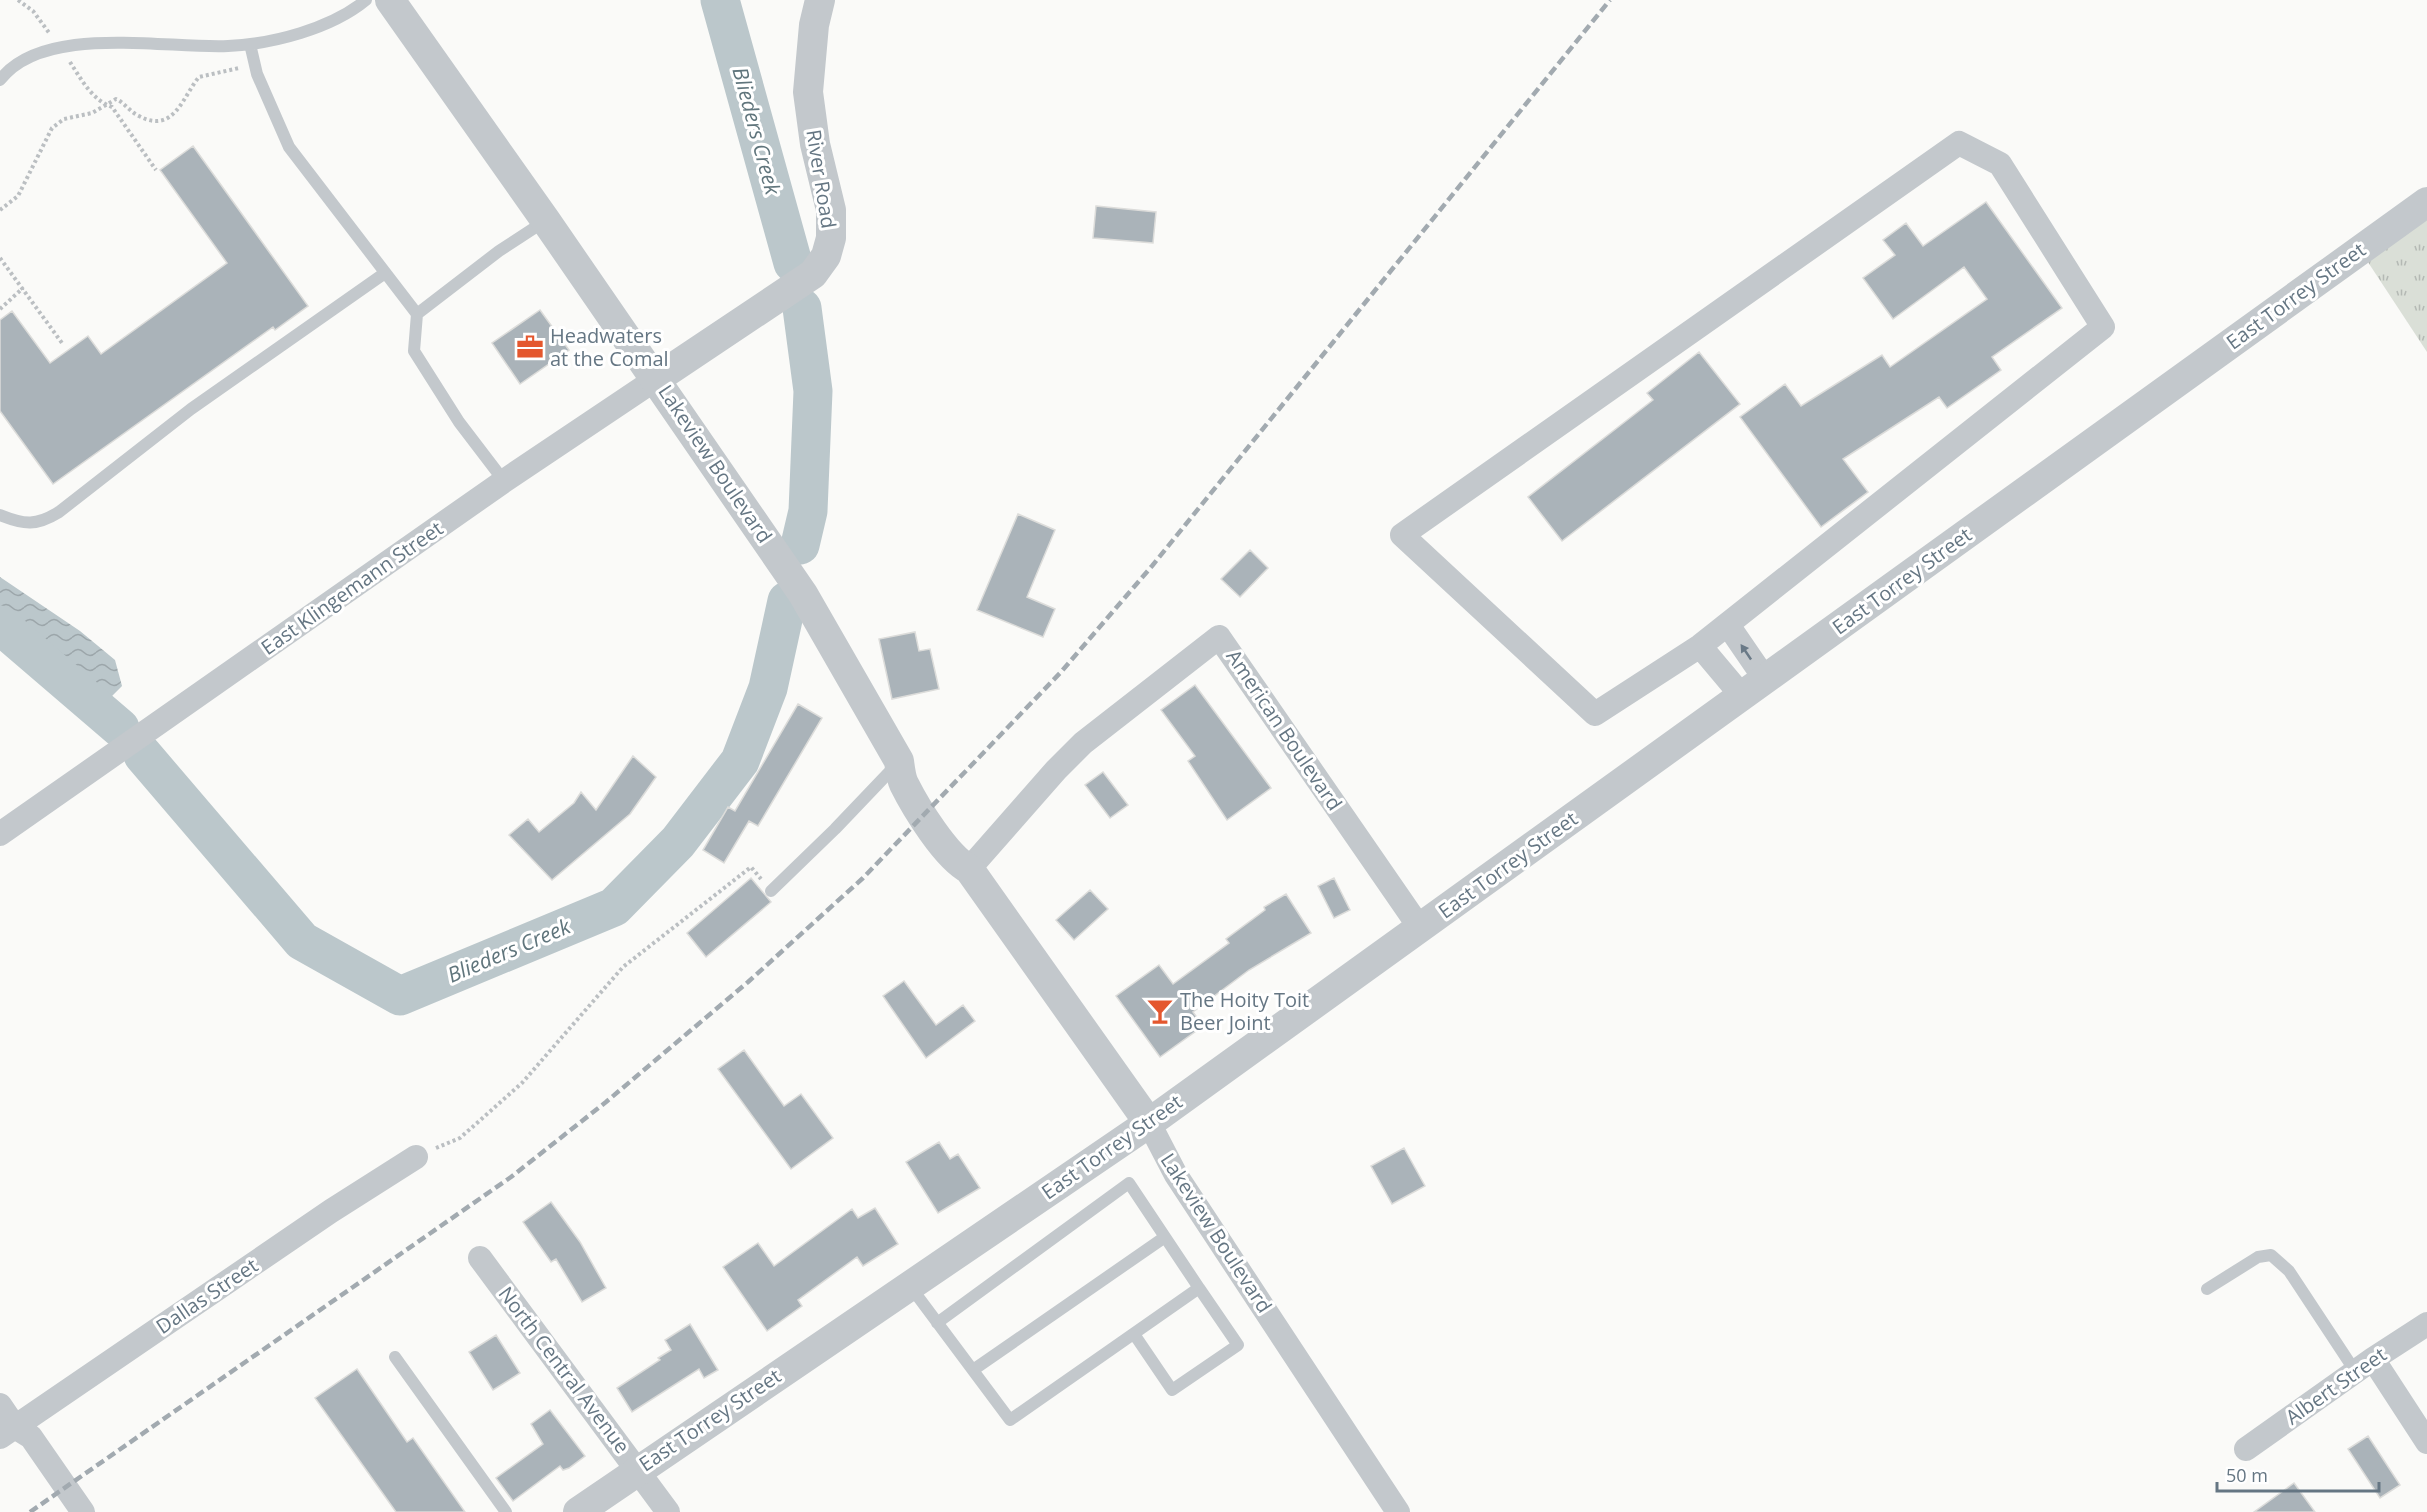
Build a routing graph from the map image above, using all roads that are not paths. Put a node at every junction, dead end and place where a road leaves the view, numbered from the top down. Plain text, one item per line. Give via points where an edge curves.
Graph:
1 (366, 0) edge
2 (390, 0) edge
3 (820, 0) edge
4 (250, 44) junction
5 (0, 80) edge
6 (2427, 202) edge
7 (546, 221) junction
8 (385, 273) junction
9 (417, 314) junction
10 (656, 379) junction
11 (504, 481) junction
12 (0, 515) edge
13 (1728, 625) junction
14 (1700, 646) junction
15 (1753, 688) junction
16 (899, 762) junction
17 (0, 834) edge
18 (969, 869) junction
19 (771, 891) road end
20 (1420, 928) junction
21 (1149, 1123) junction
22 (416, 1156) road end
23 (1166, 1237) junction
24 (480, 1258) dead end
25 (910, 1285) junction
26 (1199, 1288) junction
27 (2207, 1289) dead end
28 (938, 1323) junction
29 (2427, 1324) edge
30 (1134, 1334) junction
31 (395, 1357) dead end
32 (2364, 1365) junction
33 (973, 1370) junction
34 (0, 1405) edge
35 (8, 1432) edge
36 (2427, 1442) edge
37 (2246, 1449) dead end
38 (638, 1469) junction
39 (64, 1512) edge
40 (82, 1512) edge
41 (506, 1512) edge
42 (578, 1512) edge
43 (668, 1512) edge
44 (1398, 1512) edge

1 - 4 lane via 309,30
2 - 7 street, Lakeview Boulevard
3 - 10 street, River Road via 808,92 815,144 831,210 831,238 826,256 813,274
4 - 5 lane via 123,44 46,50 8,69
4 - 8 lane via 255,66 289,147
6 - 15 street, East Torrey Street
7 - 9 lane via 499,251
7 - 10 street, Lakeview Boulevard
8 - 9 lane
8 - 12 lane via 191,409 59,512 42,522 22,523
9 - 11 lane via 414,351 459,422
10 - 11 street, East Klingemann Street
10 - 16 street, Lakeview Boulevard via 813,608
11 - 17 street, East Klingemann Street
13 - 14 street
13 - 14 street via 2103,327 2001,164 1959,142 1402,535 1595,714
15 -> 13 street
14 - 15 street
15 - 20 street, East Torrey Street
16 - 18 street, Lakeview Boulevard via 903,782 924,816 957,862
16 - 19 lane
18 - 20 street, American Boulevard via 1083,743 1219,637
18 - 21 street, Lakeview Boulevard
20 - 21 street, East Torrey Street
21 - 25 street, East Torrey Street
21 - 44 street, Lakeview Boulevard via 1176,1175
22 - 35 street, Dallas Street
23 - 26 lane
23 - 28 lane via 1129,1183
23 - 33 lane
24 - 38 street, North Central Avenue
25 - 28 lane
25 - 38 street, East Torrey Street
26 - 30 lane
26 - 30 lane via 1238,1345 1172,1390
27 - 32 lane via 2258,1257 2271,1255 2289,1271
28 - 33 lane
29 - 32 street, Albert Street
30 - 33 lane via 1010,1420
31 - 41 lane
32 - 36 street
32 - 37 street, Albert Street
34 - 35 street
35 - 39 street
35 - 40 street via 31,1437
38 - 42 street, East Torrey Street
38 - 43 street, North Central Avenue

